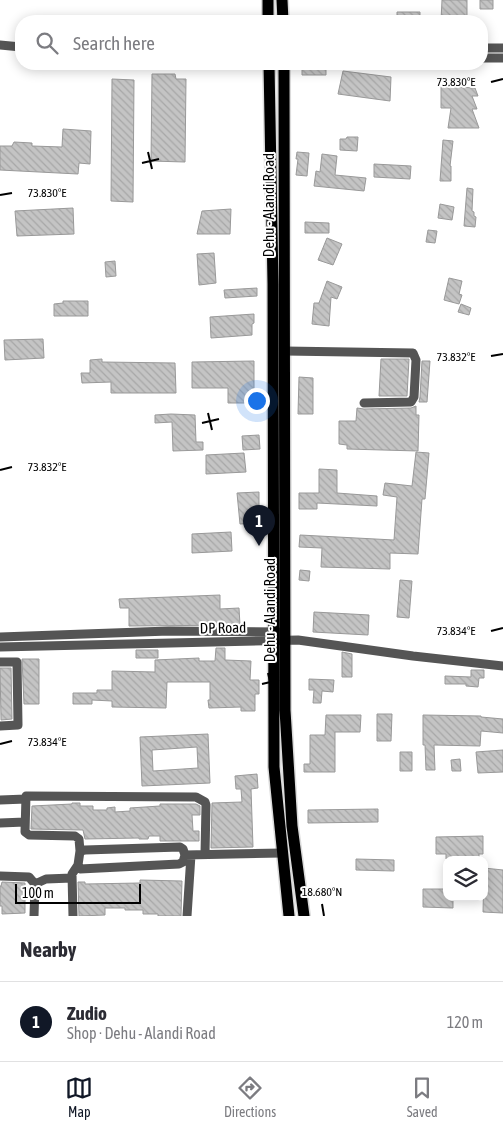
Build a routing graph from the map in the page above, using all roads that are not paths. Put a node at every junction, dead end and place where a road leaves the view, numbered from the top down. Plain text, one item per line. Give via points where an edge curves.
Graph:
1 (268, 0) edge
2 (282, 0) edge
3 (268, 15) edge
4 (283, 15) edge
5 (0, 45) edge
6 (15, 46) edge
7 (488, 48) edge
8 (503, 48) edge
9 (488, 58) edge
10 (503, 58) edge
11 (269, 70) edge
12 (284, 70) edge
13 (284, 351) junction
14 (364, 403) dead end
15 (279, 637) junction
16 (1, 642) edge
17 (0, 662) edge
18 (503, 666) edge
19 (0, 726) edge
20 (287, 759) junction
21 (274, 760) junction
22 (26, 799) junction
23 (0, 800) edge
24 (25, 822) junction
25 (0, 823) edge
26 (80, 851) junction
27 (282, 853) junction
28 (205, 854) junction
29 (188, 855) junction
30 (78, 865) junction
31 (0, 876) edge
32 (72, 878) junction
33 (35, 884) junction
34 (34, 916) edge
35 (73, 916) edge
36 (187, 916) edge
37 (289, 916) edge
38 (304, 916) edge

1 - 3 main road
2 - 4 main road
5 - 6 street
7 - 8 street
9 - 10 street
11 - 15 main road, Dehu - Alandi Road
12 - 13 main road, Dehu - Alandi Road
13 - 14 street via 413,353 416,360 411,402
13 - 15 main road, Dehu - Alandi Road
15 - 16 street, DP Road
15 - 18 street, DP Road
15 - 20 main road, Dehu - Alandi Road
15 - 21 main road, Dehu - Alandi Road
17 - 19 street via 17,662 18,725
20 - 21 main road
20 - 38 main road, Dehu - Alandi Road
21 - 27 main road, Dehu - Alandi Road
22 - 23 street
22 - 24 street
22 - 28 street via 26,796 196,797 206,805
24 - 25 street
24 - 26 street via 29,835 77,837
26 - 29 street via 180,847
26 - 30 street
27 - 28 street
27 - 37 main road, Dehu - Alandi Road
28 - 29 street
29 - 30 street via 178,864 80,869
29 - 36 street
30 - 32 street
31 - 33 street via 29,877
32 - 33 street via 46,879
32 - 35 street
33 - 34 street

